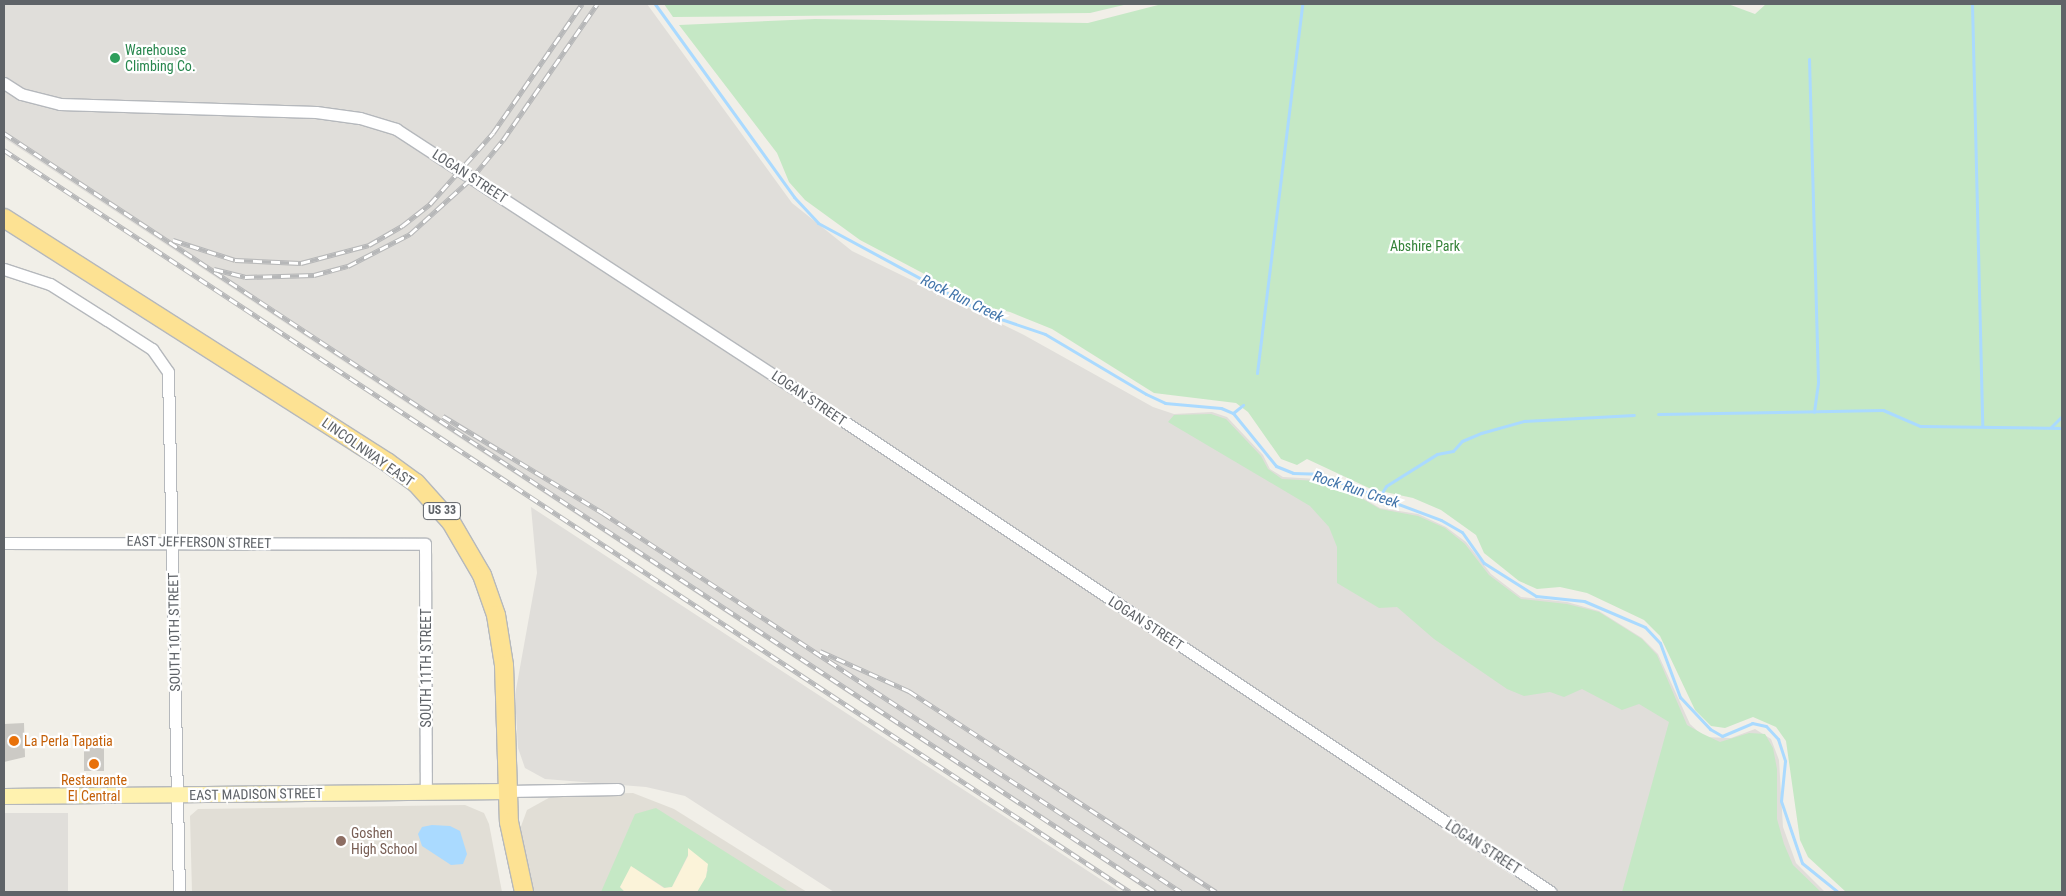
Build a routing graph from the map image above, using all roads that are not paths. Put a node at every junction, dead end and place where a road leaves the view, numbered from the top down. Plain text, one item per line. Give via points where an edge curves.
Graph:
1 (4, 83) edge
2 (4, 218) edge
3 (4, 269) edge
4 (4, 543) edge
5 (172, 543) junction
6 (425, 544) joint
7 (618, 789) dead end
8 (508, 791) junction
9 (426, 792) junction
10 (177, 794) junction
11 (4, 796) edge
12 (179, 892) edge
13 (524, 892) edge
14 (1551, 892) edge

1 - 14 street, LOGAN STREET via 22,94 60,104 316,112 360,118 396,130 787,384
2 - 8 highway, LINCOLNWAY EAST / US 33 via 387,462 437,504 473,557 496,615 504,665
3 - 5 street, SOUTH 10TH STREET via 50,284 152,350 168,372
4 - 5 street, EAST JEFFERSON STREET
5 - 6 street, EAST JEFFERSON STREET
5 - 10 street, SOUTH 10TH STREET
6 - 9 street, SOUTH 11TH STREET
7 - 8 street
8 - 9 main road, EAST MADISON STREET
8 - 13 highway, LINCOLNWAY EAST / US 33 via 512,846
9 - 10 main road, EAST MADISON STREET
10 - 11 main road, EAST MADISON STREET
10 - 12 street, SOUTH 10TH STREET

